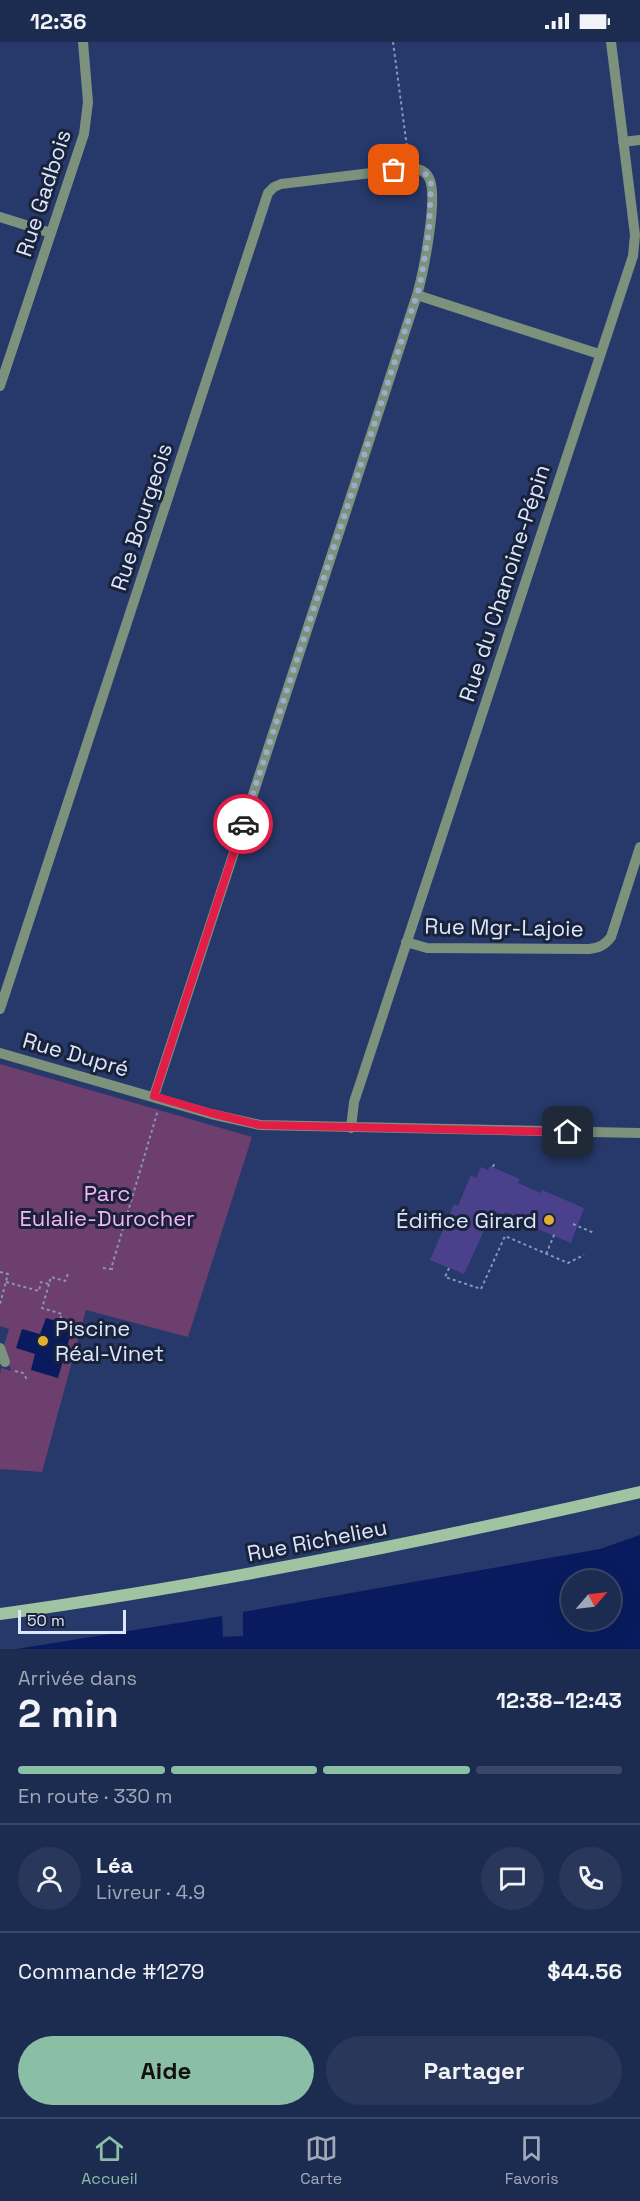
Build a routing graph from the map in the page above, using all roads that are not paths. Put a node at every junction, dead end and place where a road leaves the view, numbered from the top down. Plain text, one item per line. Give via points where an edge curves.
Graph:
1 (83, 42) edge
2 (611, 42) edge
3 (640, 140) edge
4 (623, 142) junction
5 (0, 217) edge
6 (51, 233) junction
7 (417, 295) junction
8 (599, 354) junction
9 (0, 386) edge
10 (640, 847) edge
11 (406, 942) junction
12 (0, 1009) edge
13 (0, 1053) edge
14 (154, 1096) junction
15 (351, 1128) junction
16 (640, 1133) edge
17 (0, 1348) edge
18 (6, 1365) road end
19 (640, 1492) edge
20 (0, 1614) edge

1 - 6 street, Rue Gadbois via 88,91 86,123
2 - 4 street, Rue du Chanoine-Pépin
3 - 4 street
4 - 8 street, Rue du Chanoine-Pépin via 635,242
5 - 6 street
6 - 9 street, Rue Gadbois
7 - 8 street
7 - 12 street, Rue Bourgeois via 430,219 431,183 426,173 412,169 281,184 268,193
7 - 14 street
8 - 11 street, Rue du Chanoine-Pépin
10 - 11 street, Rue Mgr-Lajoie via 611,937 598,948 427,948
11 - 15 street, Rue du Chanoine-Pépin via 354,1102
13 - 14 street, Rue Dupré
14 - 15 street, Rue Dupré via 260,1125
15 - 16 street, Rue Dupré
17 - 18 street
19 - 20 main road, Rue Richelieu via 410,1544 247,1575

